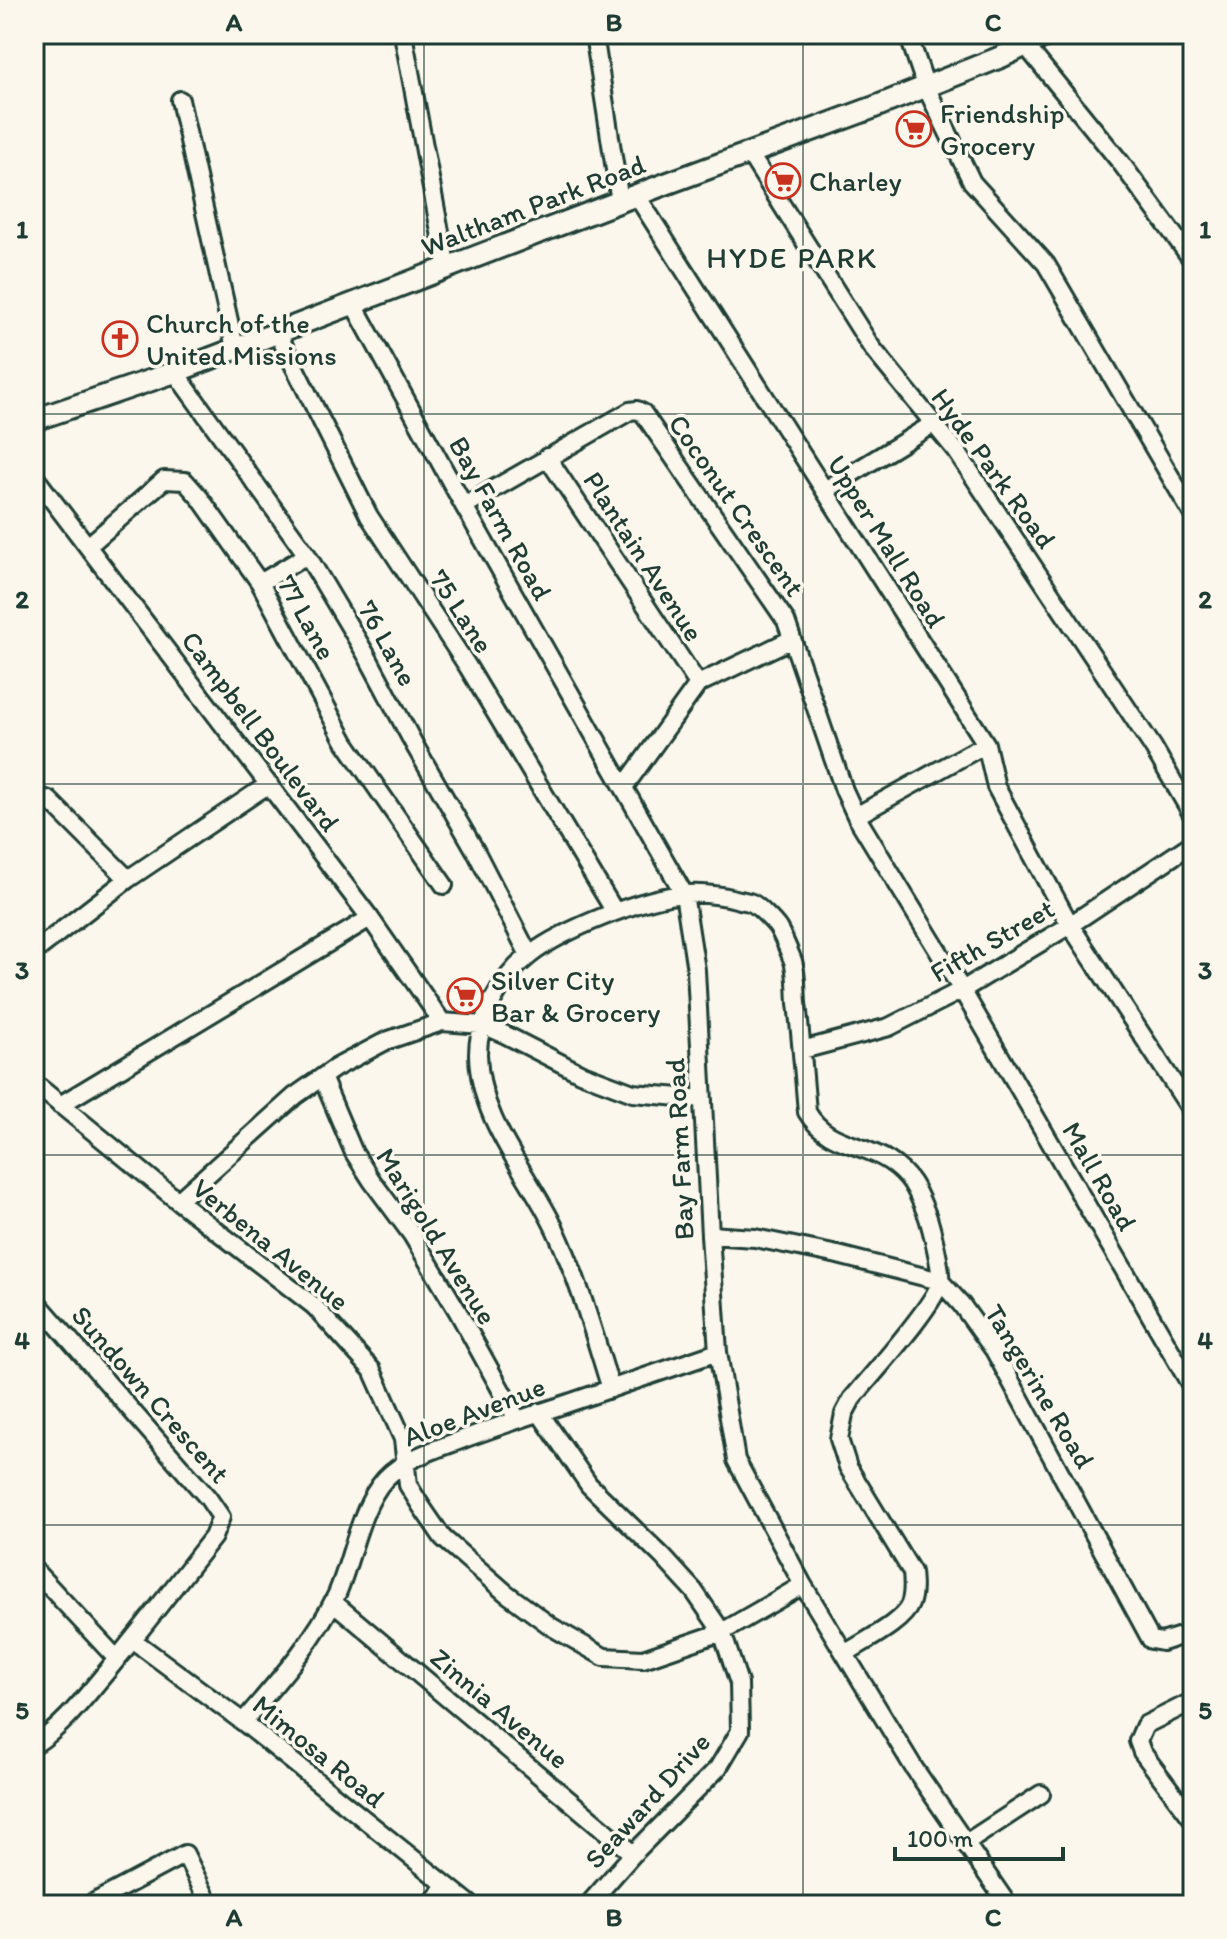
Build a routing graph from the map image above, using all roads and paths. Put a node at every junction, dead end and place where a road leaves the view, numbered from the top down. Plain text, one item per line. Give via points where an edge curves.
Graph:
1 (403, 34) edge
2 (594, 34) edge
3 (908, 34) edge
4 (1049, 34) edge
5 (1026, 46) junction
6 (926, 87) junction
7 (180, 100) dead end
8 (749, 153) junction
9 (628, 199) junction
10 (1193, 261) edge
11 (447, 269) junction
12 (353, 303) junction
13 (277, 332) junction
14 (235, 348) junction
15 (175, 372) junction
16 (34, 420) edge
17 (933, 424) junction
18 (547, 457) junction
19 (34, 476) edge
20 (825, 490) junction
21 (464, 506) junction
22 (1193, 515) edge
23 (88, 546) junction
24 (307, 555) junction
25 (260, 583) junction
26 (792, 639) junction
27 (698, 684) junction
28 (986, 744) junction
29 (269, 784) junction
30 (624, 787) junction
31 (34, 799) edge
32 (856, 816) junction
33 (1193, 816) edge
34 (1193, 843) edge
35 (128, 879) junction
36 (444, 885) dead end
37 (684, 894) junction
38 (615, 912) junction
39 (370, 918) junction
40 (1070, 925) junction
41 (34, 952) edge
42 (529, 955) junction
43 (962, 990) junction
44 (442, 1022) junction
45 (483, 1025) junction
46 (802, 1050) junction
47 (322, 1077) junction
48 (34, 1083) edge
49 (703, 1099) junction
50 (60, 1105) junction
51 (1193, 1113) edge
52 (178, 1201) junction
53 (710, 1235) junction
54 (940, 1281) junction
55 (34, 1299) edge
56 (718, 1352) junction
57 (611, 1389) junction
58 (1193, 1389) edge
59 (539, 1412) junction
60 (517, 1419) junction
61 (406, 1463) junction
62 (34, 1570) edge
63 (803, 1585) junction
64 (333, 1602) junction
65 (722, 1632) junction
66 (1193, 1632) edge
67 (134, 1641) junction
68 (845, 1654) junction
69 (117, 1659) junction
70 (1193, 1701) edge
71 (243, 1722) junction
72 (34, 1745) edge
73 (1041, 1794) dead end
74 (1193, 1820) edge
75 (966, 1843) junction
76 (633, 1854) junction
77 (446, 1886) junction
78 (89, 1905) edge
79 (210, 1905) edge
80 (430, 1905) edge
81 (471, 1905) edge
82 (588, 1905) edge
83 (1008, 1905) edge

1 - 11 street
2 - 9 street
3 - 6 street
4 - 5 main road, Waltham Park Road
5 - 6 main road, Waltham Park Road
5 - 10 street
6 - 8 main road, Waltham Park Road
6 - 22 street via 972,182 1046,264
7 - 14 street
8 - 9 main road, Waltham Park Road
8 - 17 street, Hyde Park Road via 872,348
9 - 11 main road, Waltham Park Road
9 - 20 street, Upper Mall Road
11 - 12 main road, Waltham Park Road
12 - 13 main road, Waltham Park Road
12 - 21 street, Bay Farm Road
13 - 14 main road, Waltham Park Road
13 - 38 street, 75 Lane via 369,516 468,667
14 - 15 main road, Waltham Park Road
15 - 16 main road, Waltham Park Road
15 - 24 street, 76 Lane
17 - 20 street
17 - 33 street, Hyde Park Road via 957,452 1153,747
18 - 21 street, Coconut Crescent
18 - 26 street, Coconut Crescent via 630,411 643,413 786,621
18 - 27 street, Plantain Avenue
19 - 23 street, Campbell Boulevard
20 - 28 street, Upper Mall Road
21 - 30 street, Bay Farm Road
23 - 25 street, 77 Lane via 164,480 185,481
23 - 29 street, Campbell Boulevard
24 - 25 street
24 - 42 street, 76 Lane
25 - 36 street, 77 Lane via 345,742
26 - 27 street, Coconut Crescent
26 - 32 street, Coconut Crescent
27 - 30 street, Coconut Crescent
28 - 32 street
28 - 40 street, Upper Mall Road via 996,787
29 - 35 street
29 - 39 street, Campbell Boulevard
30 - 37 street, Bay Farm Road
31 - 35 street via 49,800
32 - 43 street, Coconut Crescent
34 - 40 street, Fifth Street
35 - 41 street
37 - 38 street
37 - 46 street via 722,894 752,903 777,926 794,963
37 - 49 street, Bay Farm Road via 696,970
38 - 42 street
39 - 44 street, Campbell Boulevard
39 - 50 street
40 - 43 street, Fifth Street
40 - 51 street, Upper Mall Road
42 - 45 street via 503,984
43 - 46 street, Fifth Street via 889,1027
43 - 58 street, Mall Road
44 - 45 street
44 - 47 street via 386,1041
45 - 49 street via 633,1093
45 - 57 street via 478,1055 484,1097 557,1233
46 - 54 street via 807,1112 827,1135 886,1159 907,1174 932,1227
47 - 52 street
47 - 60 street, Marigold Avenue via 354,1153 412,1235
48 - 50 street, Verbena Avenue
49 - 53 street, Bay Farm Road
50 - 52 street, Verbena Avenue
52 - 61 street, Verbena Avenue via 314,1306 372,1370 403,1439
53 - 54 street via 755,1238
53 - 56 street, Bay Farm Road
54 - 66 street, Tangerine Road via 994,1350 1151,1640
54 - 68 street via 932,1302 844,1414 839,1439 848,1467 912,1572 913,1587 910,1605 900,1618
55 - 67 street, Sundown Crescent via 221,1517 213,1537
56 - 57 street, Aloe Avenue
56 - 63 street, Bay Farm Road via 736,1460
57 - 59 street, Aloe Avenue
59 - 60 street, Aloe Avenue
59 - 65 street, Seaward Drive via 589,1485 694,1591
60 - 61 street, Aloe Avenue
61 - 64 street, Aloe Avenue via 375,1496
61 - 65 street, Verbena Avenue via 408,1485 443,1538 552,1627 604,1657 643,1659
62 - 69 street
63 - 65 street
63 - 68 street, Bay Farm Road
64 - 71 street, Aloe Avenue
64 - 76 street, Zinnia Avenue
65 - 76 street, Seaward Drive via 739,1683 740,1731 718,1768
67 - 69 street, Sundown Crescent
67 - 71 street, Mimosa Road
68 - 75 street, Bay Farm Road
69 - 72 street, Sundown Crescent via 67,1719
70 - 74 street via 1145,1725 1138,1741
71 - 77 street, Mimosa Road
73 - 75 street
75 - 83 street, Bay Farm Road
76 - 82 street, Seaward Drive
77 - 80 street
77 - 81 street, Mimosa Road
78 - 79 street via 185,1854

